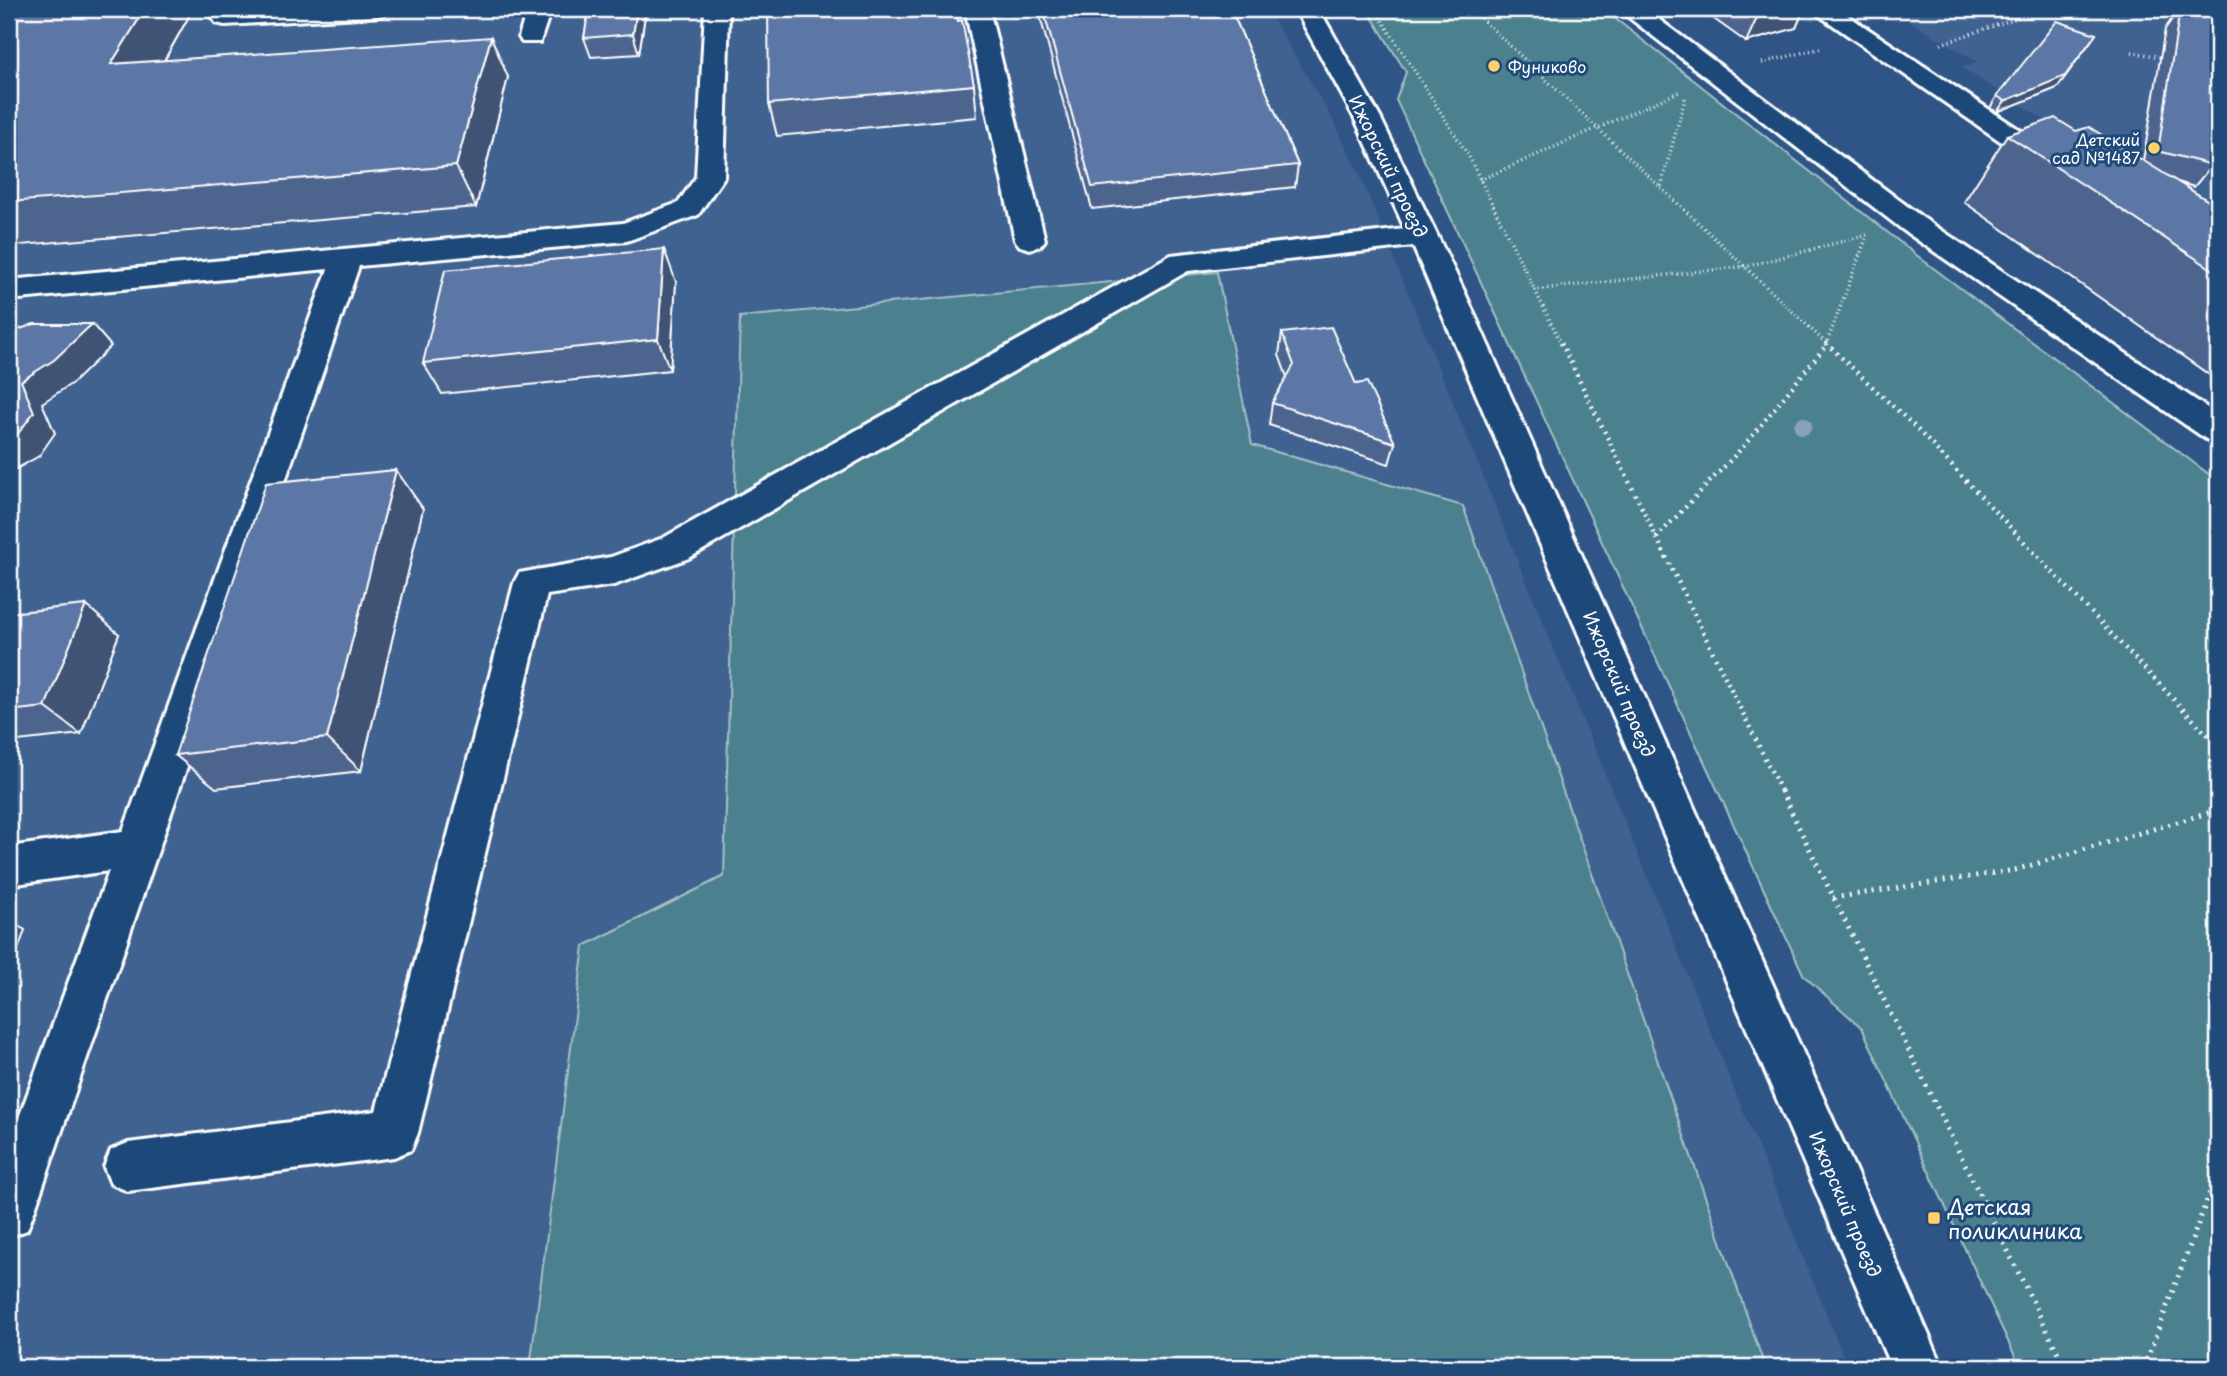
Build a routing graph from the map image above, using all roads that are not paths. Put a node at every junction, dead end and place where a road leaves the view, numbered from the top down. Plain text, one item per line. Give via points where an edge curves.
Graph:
1 (230, 9) edge
2 (377, 9) edge
3 (539, 9) edge
4 (718, 9) edge
5 (977, 9) edge
6 (1307, 9) edge
7 (1630, 9) edge
8 (1822, 9) edge
9 (531, 37) dead end
10 (2069, 176) edge
11 (1423, 236) junction
12 (1030, 240) dead end
13 (348, 259) junction
14 (9, 290) edge
15 (2218, 431) edge
16 (138, 848) junction
17 (9, 866) edge
18 (128, 1167) dead end
19 (9, 1212) edge
20 (1917, 1367) edge

1 - 2 street via 225,18
3 - 9 street
4 - 13 street via 710,177 688,209 628,232
5 - 12 street
6 - 11 street, Ижорский проезд via 1368,119
7 - 15 street via 1913,223
8 - 10 street
11 - 18 street via 1181,262 676,548 614,571 532,583 394,1133
11 - 20 street, Ижорский проезд
13 - 14 street
13 - 16 street
16 - 17 street
16 - 19 street

